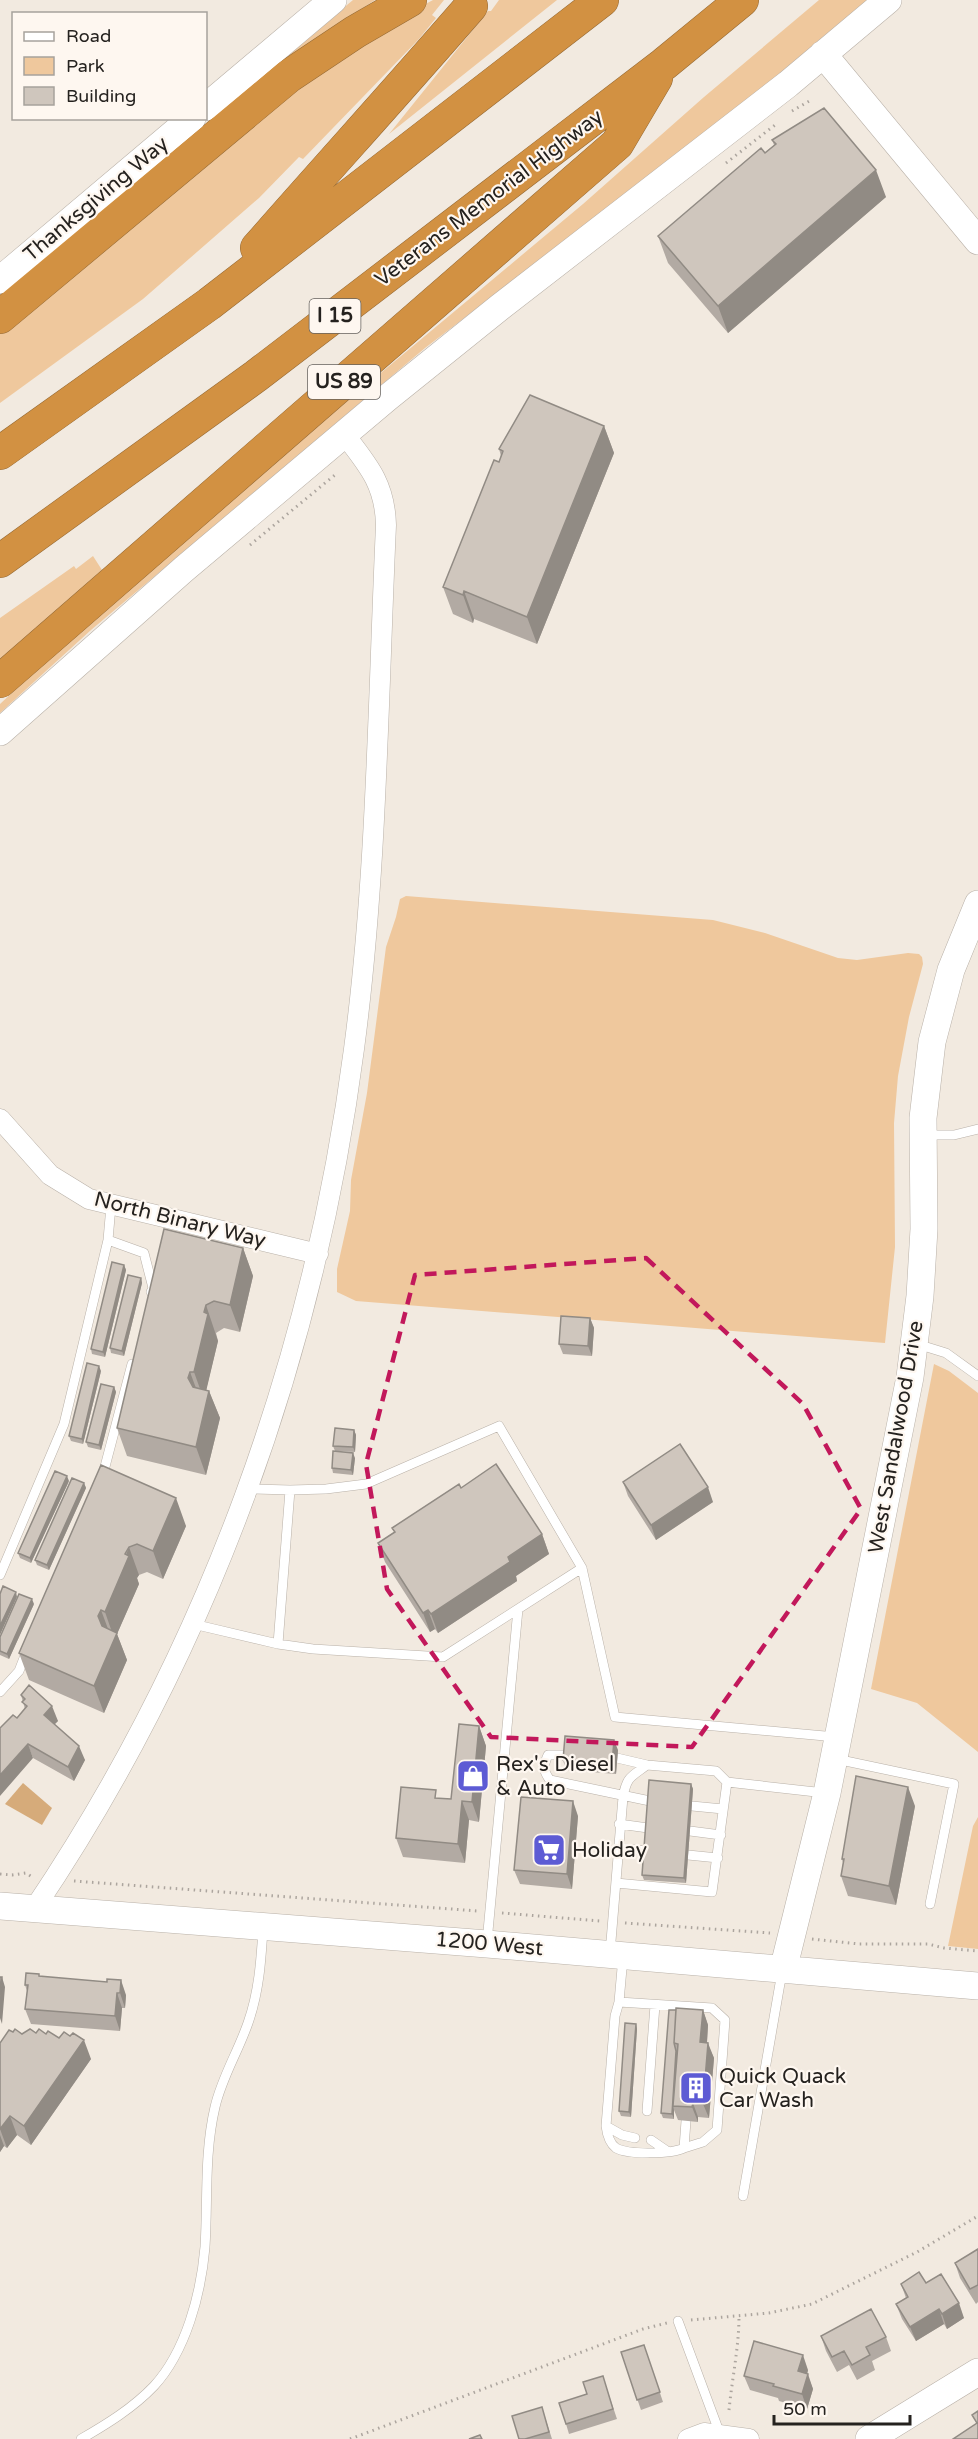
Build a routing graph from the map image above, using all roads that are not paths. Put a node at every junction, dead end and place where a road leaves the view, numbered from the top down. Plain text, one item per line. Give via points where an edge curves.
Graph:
1 (333, 0) edge
2 (410, 0) edge
3 (602, 0) edge
4 (742, 0) edge
5 (888, 0) edge
6 (471, 6) dead end
7 (823, 54) junction
8 (664, 64) junction
9 (207, 106) edge
10 (190, 120) edge
11 (978, 241) edge
12 (0, 280) edge
13 (209, 304) junction
14 (0, 317) edge
15 (344, 434) junction
16 (0, 453) edge
17 (0, 561) edge
18 (0, 681) edge
19 (0, 732) edge
20 (978, 904) edge
21 (0, 1119) edge
22 (978, 1129) edge
23 (923, 1135) junction
24 (111, 1206) junction
25 (108, 1240) junction
26 (318, 1254) junction
27 (150, 1299) edge
28 (915, 1344) junction
29 (135, 1354) edge
30 (978, 1376) edge
31 (98, 1487) edge
32 (249, 1489) junction
33 (290, 1490) junction
34 (582, 1568) junction
35 (0, 1575) edge
36 (518, 1609) junction
37 (193, 1624) junction
38 (33, 1638) edge
39 (278, 1644) junction
40 (0, 1692) edge
41 (836, 1748) junction
42 (568, 1755) edge
43 (617, 1758) dead end
44 (647, 1765) junction
45 (727, 1782) junction
46 (827, 1793) junction
47 (623, 1797) junction
48 (650, 1802) edge
49 (692, 1806) edge
50 (723, 1809) junction
51 (620, 1824) junction
52 (648, 1828) edge
53 (690, 1831) edge
54 (721, 1835) junction
55 (619, 1848) junction
56 (646, 1851) edge
57 (688, 1855) edge
58 (718, 1858) junction
59 (616, 1883) junction
60 (930, 1904) dead end
61 (0, 1906) edge
62 (34, 1909) junction
63 (263, 1927) junction
64 (487, 1944) junction
65 (617, 1955) junction
66 (783, 1970) junction
67 (978, 1986) edge
68 (619, 2002) junction
69 (655, 2005) junction
70 (687, 2006) junction
71 (693, 2016) edge
72 (647, 2111) dead end
73 (686, 2121) edge
74 (606, 2126) junction
75 (635, 2138) dead end
76 (651, 2140) dead end
77 (684, 2148) junction
78 (667, 2151) junction
79 (743, 2196) dead end
80 (678, 2321) dead end
81 (978, 2372) edge
82 (720, 2435) junction
83 (81, 2439) edge
84 (688, 2439) edge
85 (749, 2439) edge
86 (869, 2439) edge

1 - 9 main road
2 - 14 highway via 289,76
3 - 13 highway
4 - 8 highway, Veterans Memorial Highway / I 15
5 - 7 main road
6 - 13 highway
7 - 11 main road
7 - 15 main road
8 - 17 highway, Veterans Memorial Highway / I 15 via 256,376
8 - 18 highway, US 89 via 617,144
10 - 12 main road, Thanksgiving Way
13 - 16 highway
15 - 19 main road
15 - 26 street via 379,484 386,525 373,844 362,980 345,1118
20 - 23 main road, West Sandalwood Drive via 940,1004 926,1080
21 - 24 street, North Binary Way via 50,1175 75,1192
22 - 23 lane via 954,1135
23 - 28 main road, West Sandalwood Drive via 922,1262
24 - 25 lane
24 - 26 street, North Binary Way
25 - 27 lane via 144,1253 153,1288
25 - 35 lane via 64,1424
26 - 32 street via 283,1387
28 - 30 lane via 946,1353
28 - 41 main road, West Sandalwood Drive
29 - 31 lane
32 - 33 lane
32 - 37 street
33 - 34 lane via 366,1484 499,1426
33 - 39 lane
34 - 36 lane
34 - 41 lane via 615,1717
36 - 39 lane via 443,1657
36 - 64 lane
37 - 39 lane
37 - 62 street via 110,1786
38 - 40 lane via 19,1671
41 - 46 main road, West Sandalwood Drive
41 - 60 lane via 954,1785
42 - 47 lane via 548,1755 544,1772 550,1780
43 - 44 lane
44 - 45 lane via 716,1771
44 - 47 lane via 626,1781
45 - 46 lane
45 - 50 lane
46 - 66 main road, West Sandalwood Drive
47 - 48 lane
47 - 51 lane
49 - 50 lane
50 - 54 lane
51 - 52 lane
51 - 55 lane
53 - 54 lane
54 - 58 lane
55 - 56 lane
55 - 59 lane
57 - 58 lane
58 - 59 lane via 712,1892
59 - 65 lane via 612,1922
61 - 62 main road, 1200 West
62 - 63 main road, 1200 West
63 - 64 main road, 1200 West
63 - 83 lane via 254,2006 215,2107 206,2174 202,2267 187,2328 172,2361 155,2385 129,2408
64 - 65 main road, 1200 West
65 - 66 main road, 1200 West
65 - 68 lane
66 - 67 main road, 1200 West
66 - 79 lane
68 - 69 lane
68 - 74 lane
69 - 70 lane
69 - 72 lane
70 - 71 lane
70 - 77 lane via 711,2008 725,2020 717,2130 704,2142
73 - 77 lane
74 - 75 lane
74 - 78 lane via 608,2138 616,2148
76 - 78 lane
77 - 78 lane
80 - 82 lane
81 - 86 main road
82 - 84 street via 704,2433
82 - 85 street

